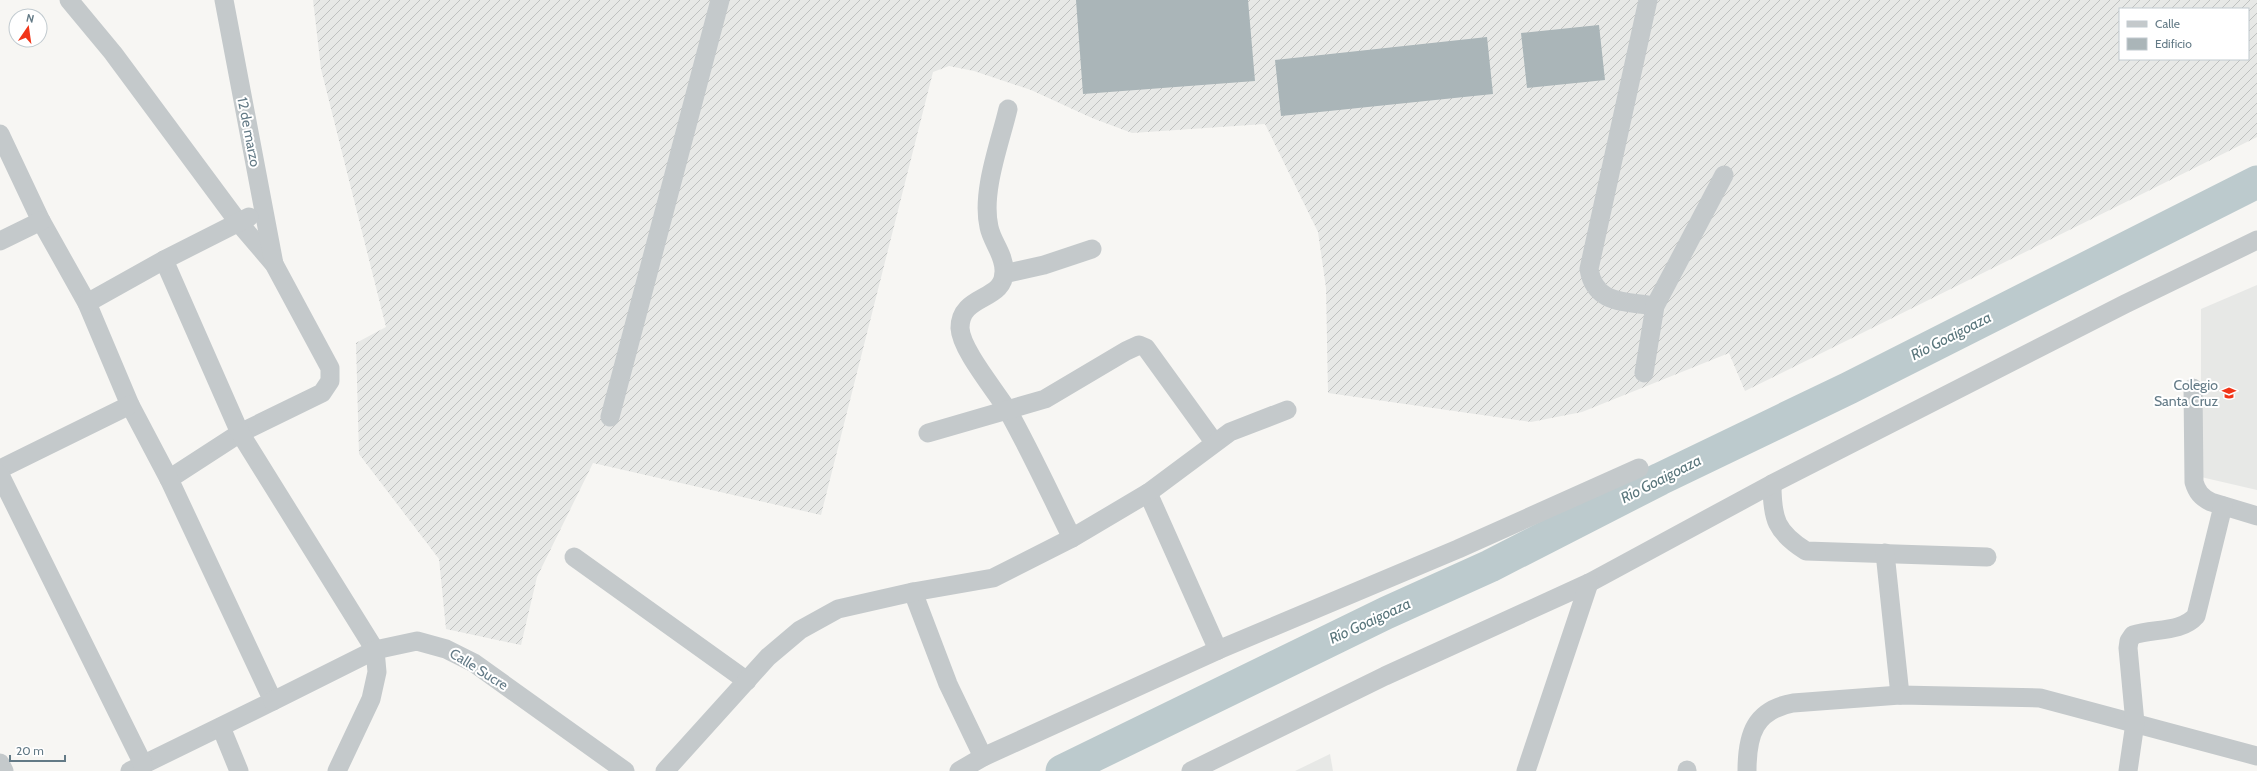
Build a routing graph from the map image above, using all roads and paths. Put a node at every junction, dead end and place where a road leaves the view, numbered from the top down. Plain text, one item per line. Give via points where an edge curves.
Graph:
1 (69, 0) edge
2 (224, 0) edge
3 (720, 0) edge
4 (1648, 0) edge
5 (1008, 109) dead end
6 (0, 134) edge
7 (1724, 175) dead end
8 (264, 208) junction
9 (42, 221) junction
10 (239, 223) junction
11 (2257, 240) edge
12 (0, 241) edge
13 (1092, 249) dead end
14 (164, 260) junction
15 (274, 264) junction
16 (1004, 274) junction
17 (87, 303) junction
18 (1655, 306) junction
19 (1644, 373) dead end
20 (2193, 388) dead end
21 (130, 405) junction
22 (1287, 410) dead end
23 (1008, 411) junction
24 (610, 417) dead end
25 (240, 433) junction
26 (928, 433) dead end
27 (1214, 442) junction
28 (1639, 468) dead end
29 (0, 469) edge
30 (0, 475) edge
31 (168, 479) junction
32 (1772, 484) junction
33 (1148, 493) junction
34 (2223, 506) junction
35 (2257, 516) edge
36 (1072, 538) junction
37 (1885, 553) junction
38 (574, 557) dead end
39 (1988, 557) dead end
40 (1589, 583) junction
41 (913, 592) junction
42 (375, 650) junction
43 (1218, 650) junction
44 (747, 681) junction
45 (1900, 695) junction
46 (273, 701) junction
47 (2135, 723) junction
48 (221, 728) junction
49 (2257, 756) edge
50 (983, 757) junction
51 (0, 763) edge
52 (136, 768) edge
53 (4, 771) edge
54 (239, 771) edge
55 (337, 771) edge
56 (625, 771) edge
57 (665, 771) edge
58 (958, 771) edge
59 (1191, 771) edge
60 (1526, 771) edge
61 (1747, 771) edge
62 (2128, 771) edge

1 - 10 street via 113,53
2 - 8 street, 12 de marzo
3 - 24 street
4 - 18 street via 1589,269 1591,282 1606,297
5 - 16 street via 990,180 987,209 989,228 998,246
6 - 9 street
7 - 18 street
8 - 10 street
8 - 15 street, 12 de marzo
9 - 12 street
9 - 17 street
10 - 14 street
10 - 15 street
11 - 32 street via 2125,304
13 - 16 street via 1044,265
14 - 17 street
14 - 25 street
15 - 25 street via 330,368 330,382 322,393
16 - 23 street via 995,291 963,312 960,329 969,351
17 - 21 street
18 - 19 street
20 - 34 street via 2194,482 2204,499
21 - 29 street
21 - 31 street
22 - 27 street via 1230,432
23 - 26 street
23 - 27 street via 1045,399 1126,351 1139,346 1146,348
23 - 36 street
25 - 31 street
25 - 42 street
27 - 33 street
28 - 43 street via 1458,549
30 - 52 street
31 - 46 street
32 - 37 street via 1772,511 1780,527 1790,541 1806,551
32 - 40 street
33 - 36 street
33 - 43 street
34 - 35 street
34 - 47 street via 2196,616 2190,623 2133,635 2129,641
36 - 41 street via 993,578
37 - 39 street
37 - 45 street
38 - 44 street
40 - 59 street via 1385,676
40 - 60 street
41 - 44 street via 838,609 800,630 768,657
41 - 50 street via 948,684
42 - 46 street, Calle Sucre
42 - 55 street via 378,672 371,699
42 - 56 street, Calle Sucre via 417,641 446,649 474,663
43 - 50 street
44 - 57 street
45 - 47 street via 2040,698
45 - 61 street via 1777,706 1768,711 1756,726 1749,745
46 - 48 street, Calle Sucre
47 - 49 street
47 - 62 street
48 - 52 street, Calle Sucre
48 - 54 street
50 - 58 street
51 - 53 street

